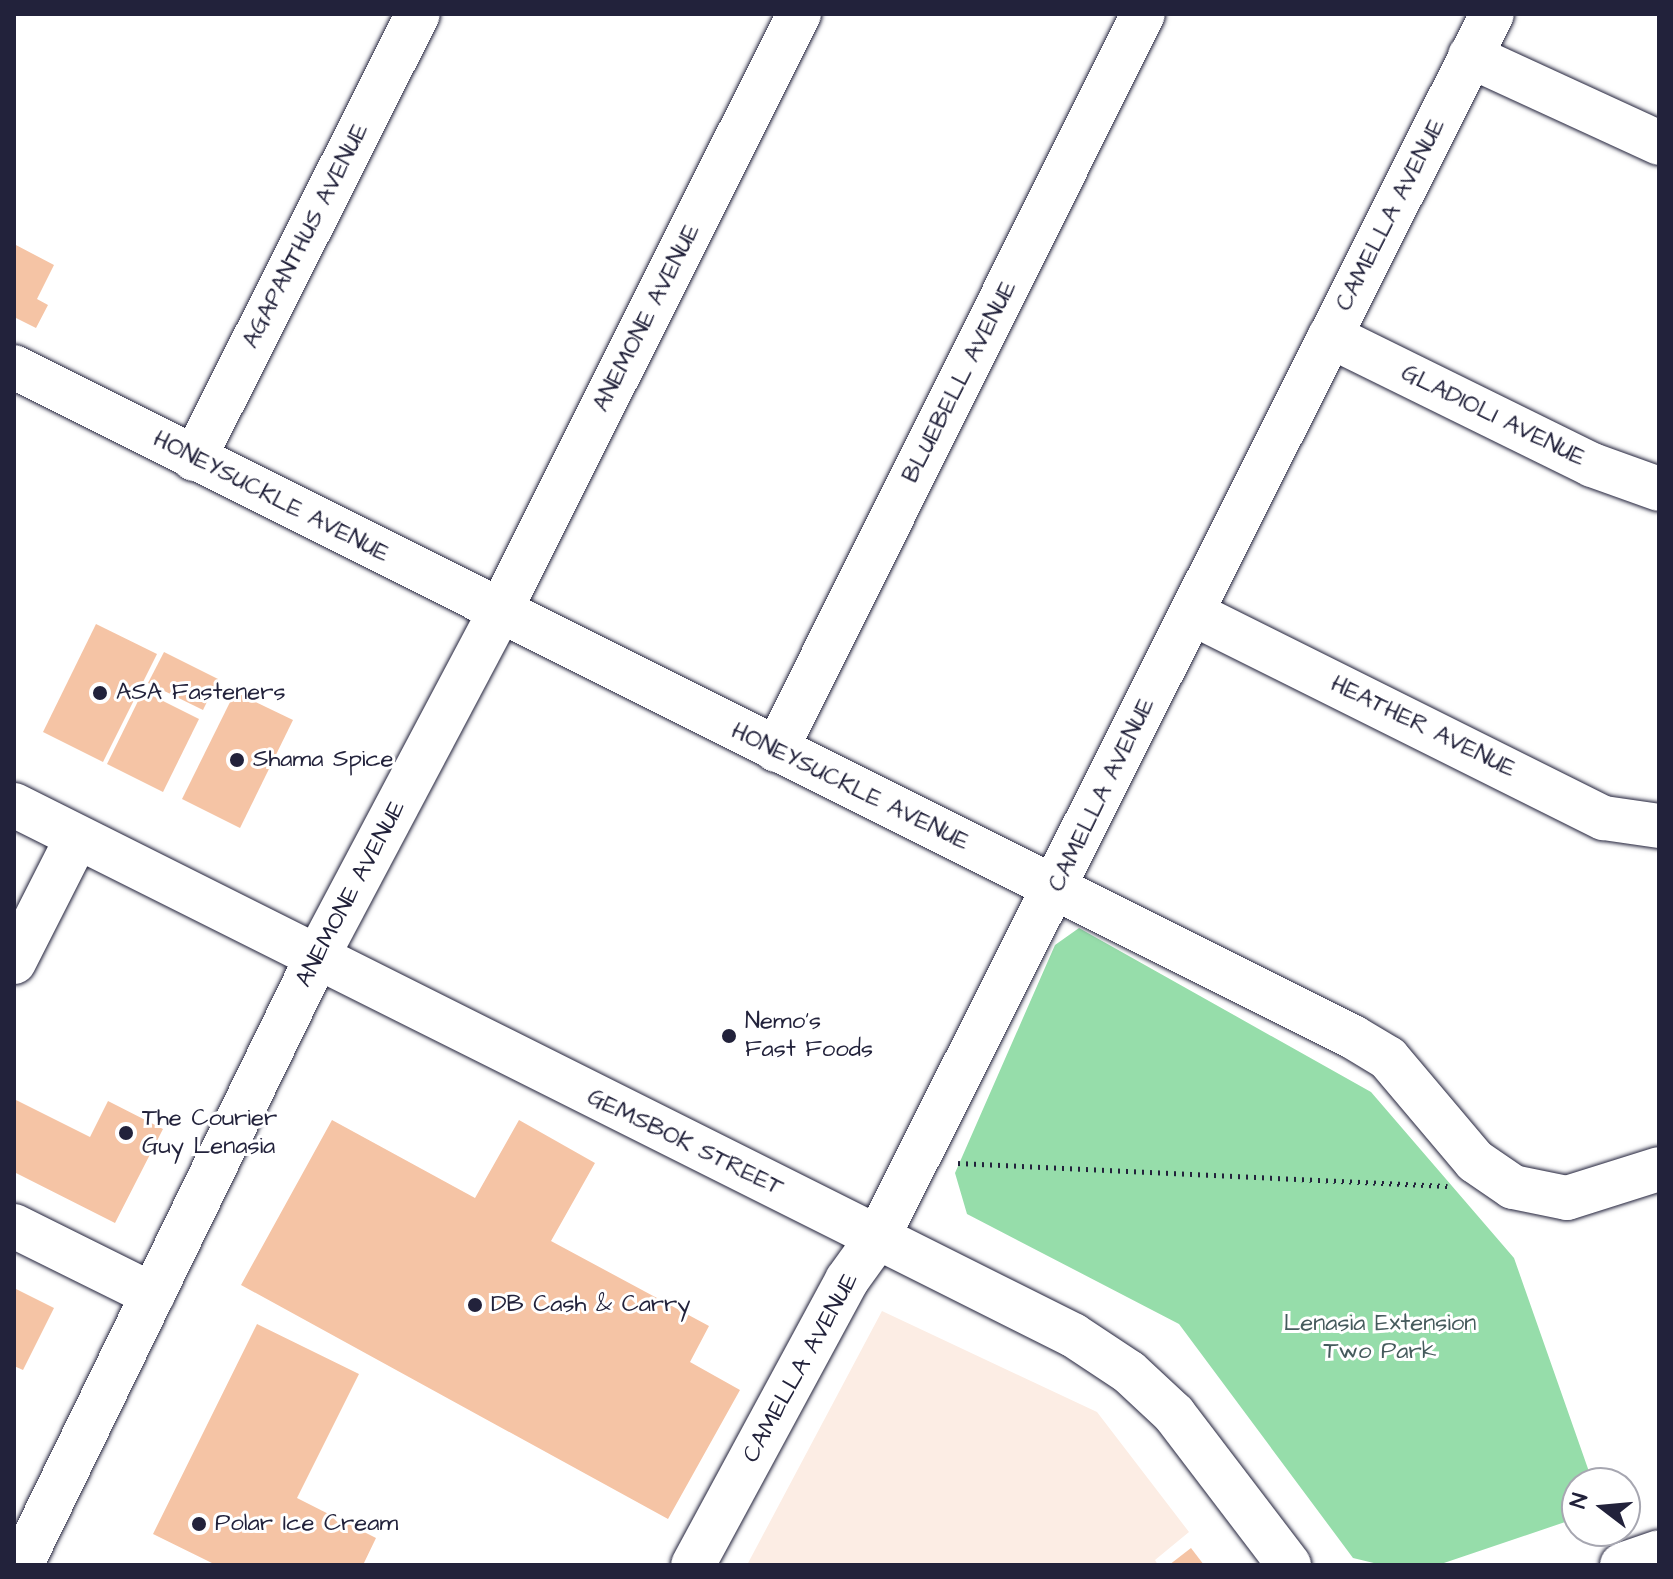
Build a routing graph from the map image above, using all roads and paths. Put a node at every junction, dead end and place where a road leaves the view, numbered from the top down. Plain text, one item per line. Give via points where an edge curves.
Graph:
1 (418, 14) edge
2 (799, 14) edge
3 (1143, 14) edge
4 (1492, 14) edge
5 (1470, 56) junction
6 (1659, 143) edge
7 (1330, 336) junction
8 (14, 367) edge
9 (194, 459) junction
10 (1659, 489) edge
11 (500, 611) junction
12 (1192, 613) junction
13 (776, 750) junction
14 (14, 805) edge
15 (1659, 826) edge
16 (77, 838) junction
17 (1056, 888) junction
18 (317, 957) junction
19 (14, 962) edge
20 (950, 1163) dead end
21 (1659, 1169) edge
22 (1496, 1178) junction
23 (14, 1226) edge
24 (878, 1237) junction
25 (153, 1295) junction
26 (1659, 1552) edge
27 (21, 1565) edge
28 (693, 1565) edge
29 (1289, 1565) edge
30 (1622, 1565) edge

1 - 9 street, AGAPANTHUS AVENUE
2 - 11 street, ANEMONE AVENUE
3 - 13 street, BLUEBELL AVENUE
4 - 5 street, CAMELLA AVENUE
5 - 6 street
5 - 7 street, CAMELLA AVENUE
7 - 10 street, GLADIOLI AVENUE via 1592,465
7 - 12 street, CAMELLA AVENUE
8 - 9 street, HONEYSUCKLE AVENUE
9 - 11 street, HONEYSUCKLE AVENUE
11 - 13 street, HONEYSUCKLE AVENUE
11 - 18 street, ANEMONE AVENUE
12 - 15 street, HEATHER AVENUE via 1604,818
12 - 17 street, CAMELLA AVENUE
13 - 17 street, HONEYSUCKLE AVENUE
14 - 16 street, GEMSBOK STREET
16 - 18 street, GEMSBOK STREET
16 - 19 street
17 - 22 street, HONEYSUCKLE AVENUE via 1374,1049 1401,1071 1475,1161
17 - 24 street, CAMELLA AVENUE
18 - 24 street, GEMSBOK STREET
18 - 25 street, ANEMONE AVENUE
20 - 22 path via 1452,1186
21 - 22 street, HONEYSUCKLE AVENUE via 1567,1198 1529,1193
23 - 25 street
24 - 28 street, CAMELLA AVENUE via 847,1280
24 - 29 street, GEMSBOK STREET via 1073,1335 1129,1372 1182,1424
25 - 27 street, ANEMONE AVENUE
26 - 30 street

